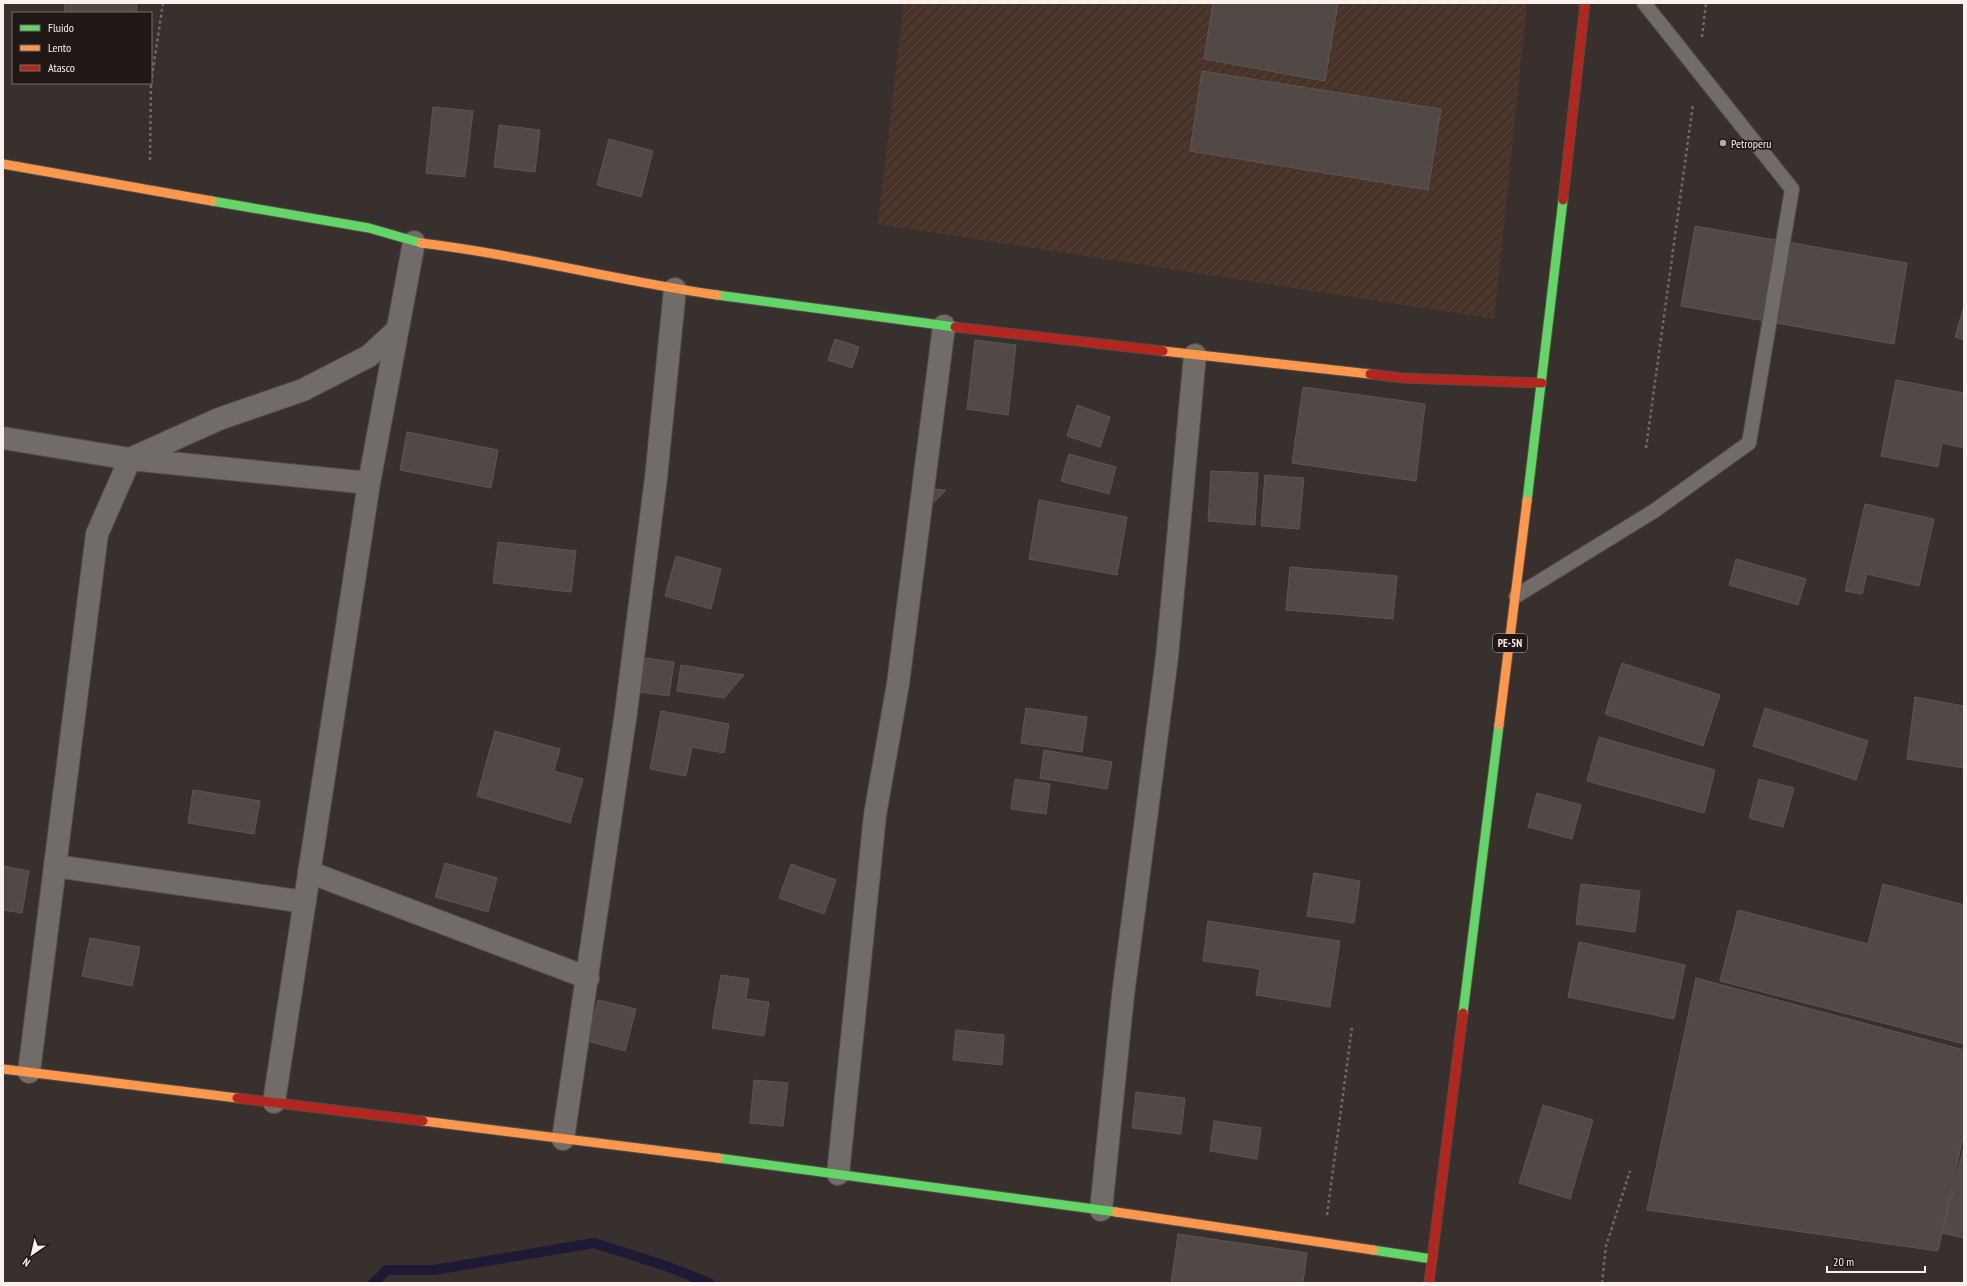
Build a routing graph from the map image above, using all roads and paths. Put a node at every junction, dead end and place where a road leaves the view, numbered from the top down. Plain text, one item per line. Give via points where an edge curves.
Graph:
1 (163, 3) edge
2 (1585, 3) edge
3 (1644, 3) edge
4 (1706, 3) edge
5 (1698, 70) junction
6 (152, 76) edge
7 (151, 84) edge
8 (3, 164) edge
9 (150, 191) junction
10 (414, 242) junction
11 (675, 289) junction
12 (944, 326) junction
13 (397, 330) junction
14 (1195, 355) junction
15 (1542, 383) junction
16 (3, 438) edge
17 (1646, 448) dead end
18 (130, 459) junction
19 (369, 483) junction
20 (1516, 596) junction
21 (55, 866) junction
22 (309, 872) junction
23 (305, 902) junction
24 (588, 978) junction
25 (1352, 1027) dead end
26 (3, 1069) edge
27 (29, 1072) junction
28 (274, 1102) junction
29 (563, 1139) junction
30 (1630, 1171) dead end
31 (838, 1174) junction
32 (1101, 1210) junction
33 (1323, 1243) junction
34 (1432, 1259) junction
35 (1429, 1283) edge
36 (1602, 1283) edge

1 - 6 path
2 - 15 main road, PE-5N
3 - 5 lane
4 - 5 path
5 - 17 path
5 - 20 lane via 1792,189 1749,442 1654,511
7 - 9 path
8 - 9 main road
9 - 10 main road via 369,228
10 - 11 main road via 479,250
10 - 13 street
11 - 12 main road
11 - 24 street via 656,478
12 - 14 main road
12 - 31 street via 898,684 875,815
13 - 18 street via 368,356 303,390 219,419
13 - 19 street
14 - 15 main road via 1402,378
14 - 32 street via 1167,657 1123,995
15 - 20 main road, PE-5N
16 - 18 street
18 - 19 street
18 - 21 street via 97,534
19 - 22 street
20 - 34 main road, PE-5N
21 - 23 street
21 - 27 street
22 - 23 street
22 - 24 street
23 - 28 street
24 - 29 street
25 - 33 path
26 - 27 main road
27 - 28 main road
28 - 29 main road
29 - 31 main road
30 - 36 path via 1606,1246
31 - 32 main road
32 - 33 main road
33 - 34 main road
34 - 35 main road, PE-5N

